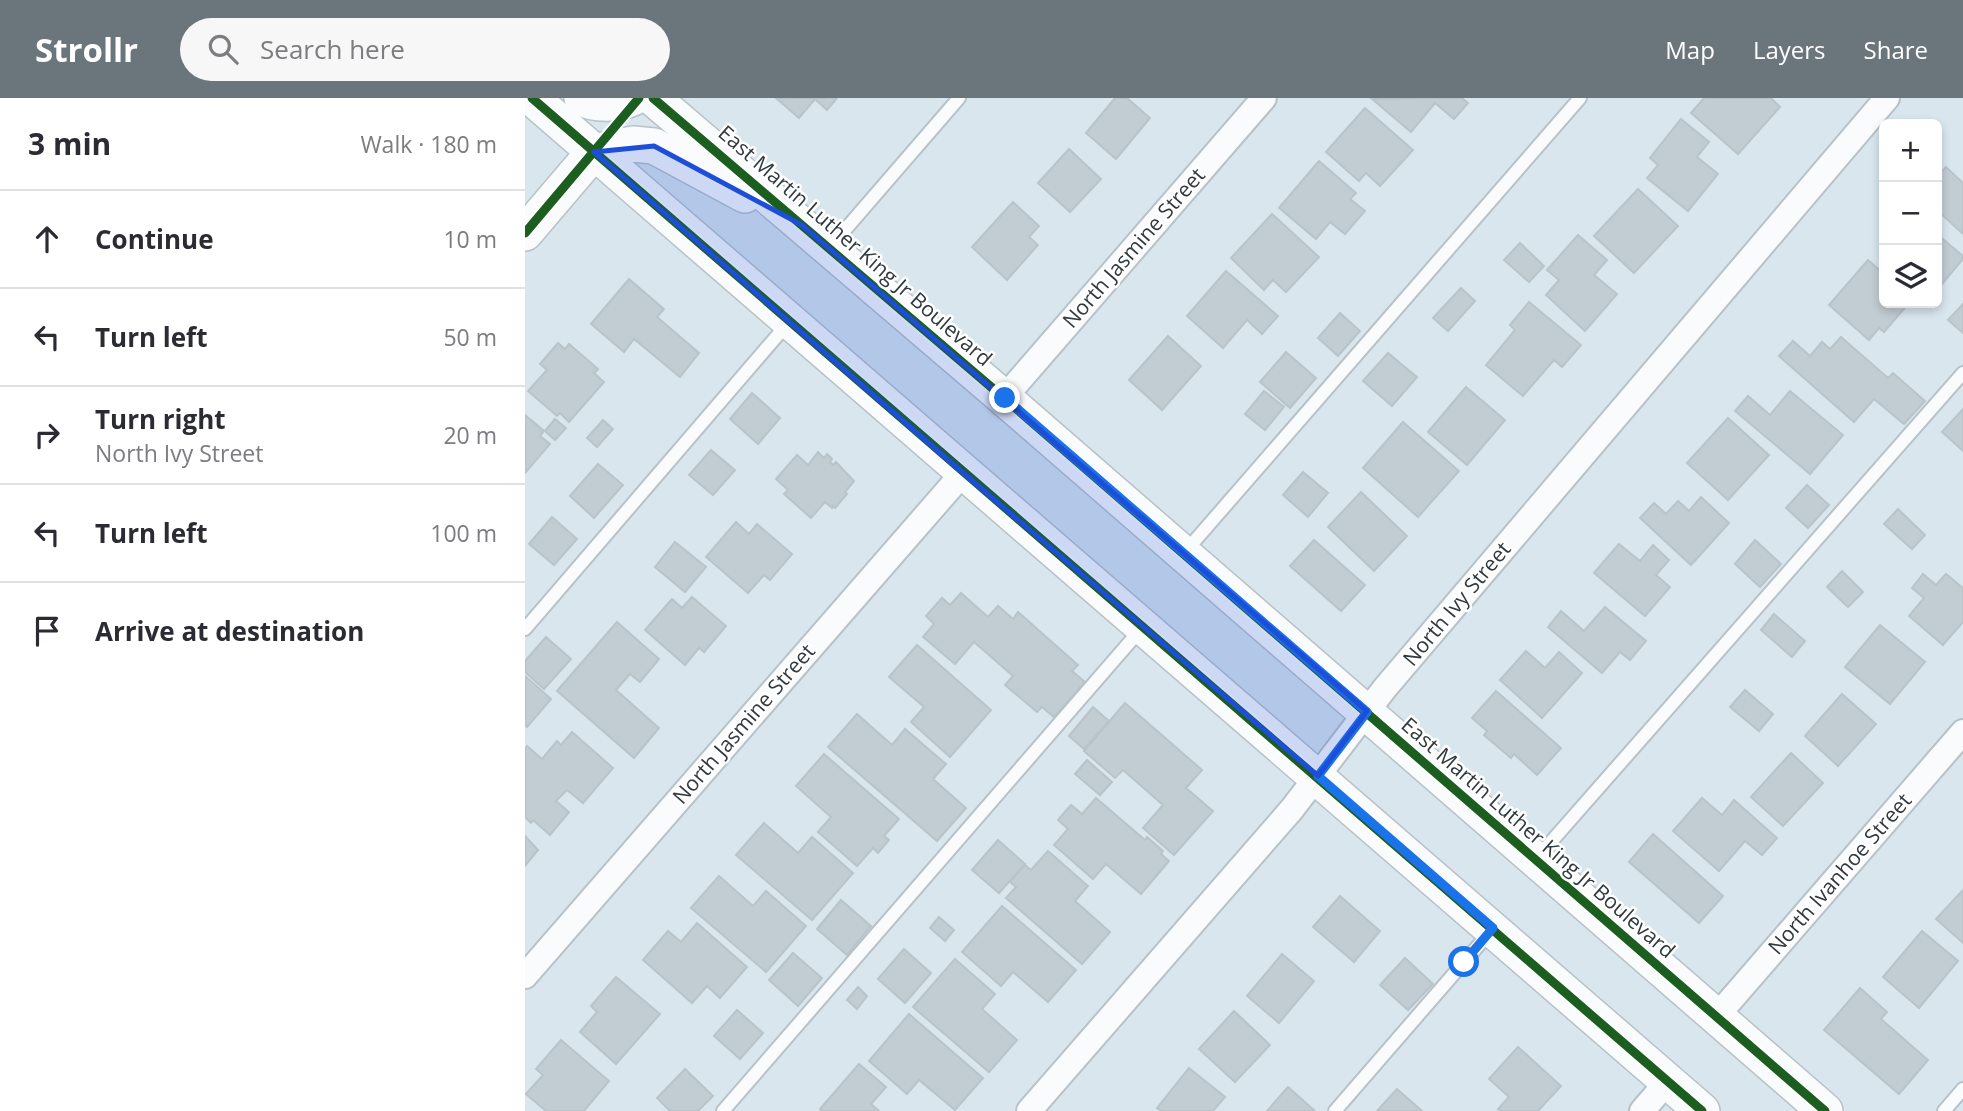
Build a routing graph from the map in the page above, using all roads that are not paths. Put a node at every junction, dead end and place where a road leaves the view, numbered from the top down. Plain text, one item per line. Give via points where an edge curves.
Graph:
1 (532, 98) edge
2 (582, 98) edge
3 (633, 98) edge
4 (653, 98) edge
5 (959, 98) edge
6 (1264, 98) edge
7 (1580, 98) edge
8 (1888, 98) edge
9 (594, 152) junction
10 (802, 225) junction
11 (525, 233) edge
12 (829, 248) junction
13 (790, 322) junction
14 (1963, 373) edge
15 (1005, 398) junction
16 (963, 473) junction
17 (1184, 553) junction
18 (1143, 626) junction
19 (525, 629) edge
20 (1367, 712) junction
21 (1963, 732) edge
22 (1318, 776) junction
23 (1536, 859) junction
24 (1493, 928) junction
25 (525, 976) edge
26 (1716, 1017) junction
27 (1668, 1081) junction
28 (1963, 1089) edge
29 (723, 1111) edge
30 (1028, 1111) edge
31 (1335, 1111) edge
32 (1642, 1111) edge
33 (1703, 1111) edge
34 (1825, 1111) edge
35 (1944, 1111) edge

1 - 9 main road
2 - 3 main road via 607,103
4 - 10 main road, East Martin Luther King Jr Boulevard
5 - 12 lane
6 - 15 street, North Jasmine Street
7 - 17 lane
8 - 20 street, North Ivy Street
9 - 10 main road via 633,144 654,146
9 - 11 main road
9 - 13 main road
10 - 12 main road, East Martin Luther King Jr Boulevard
12 - 15 main road, East Martin Luther King Jr Boulevard
13 - 16 main road
13 - 19 lane
14 - 23 lane
15 - 17 main road, East Martin Luther King Jr Boulevard
16 - 18 main road
16 - 25 street, North Jasmine Street
17 - 20 main road, East Martin Luther King Jr Boulevard
18 - 22 main road
18 - 29 lane
20 - 22 street, North Ivy Street
20 - 23 main road, East Martin Luther King Jr Boulevard
21 - 26 street, North Ivanhoe Street
22 - 24 main road
22 - 30 street, North Ivy Street
23 - 26 main road, East Martin Luther King Jr Boulevard
24 - 27 main road
24 - 31 lane
26 - 34 main road, East Martin Luther King Jr Boulevard
27 - 32 street
27 - 33 main road
28 - 35 lane

